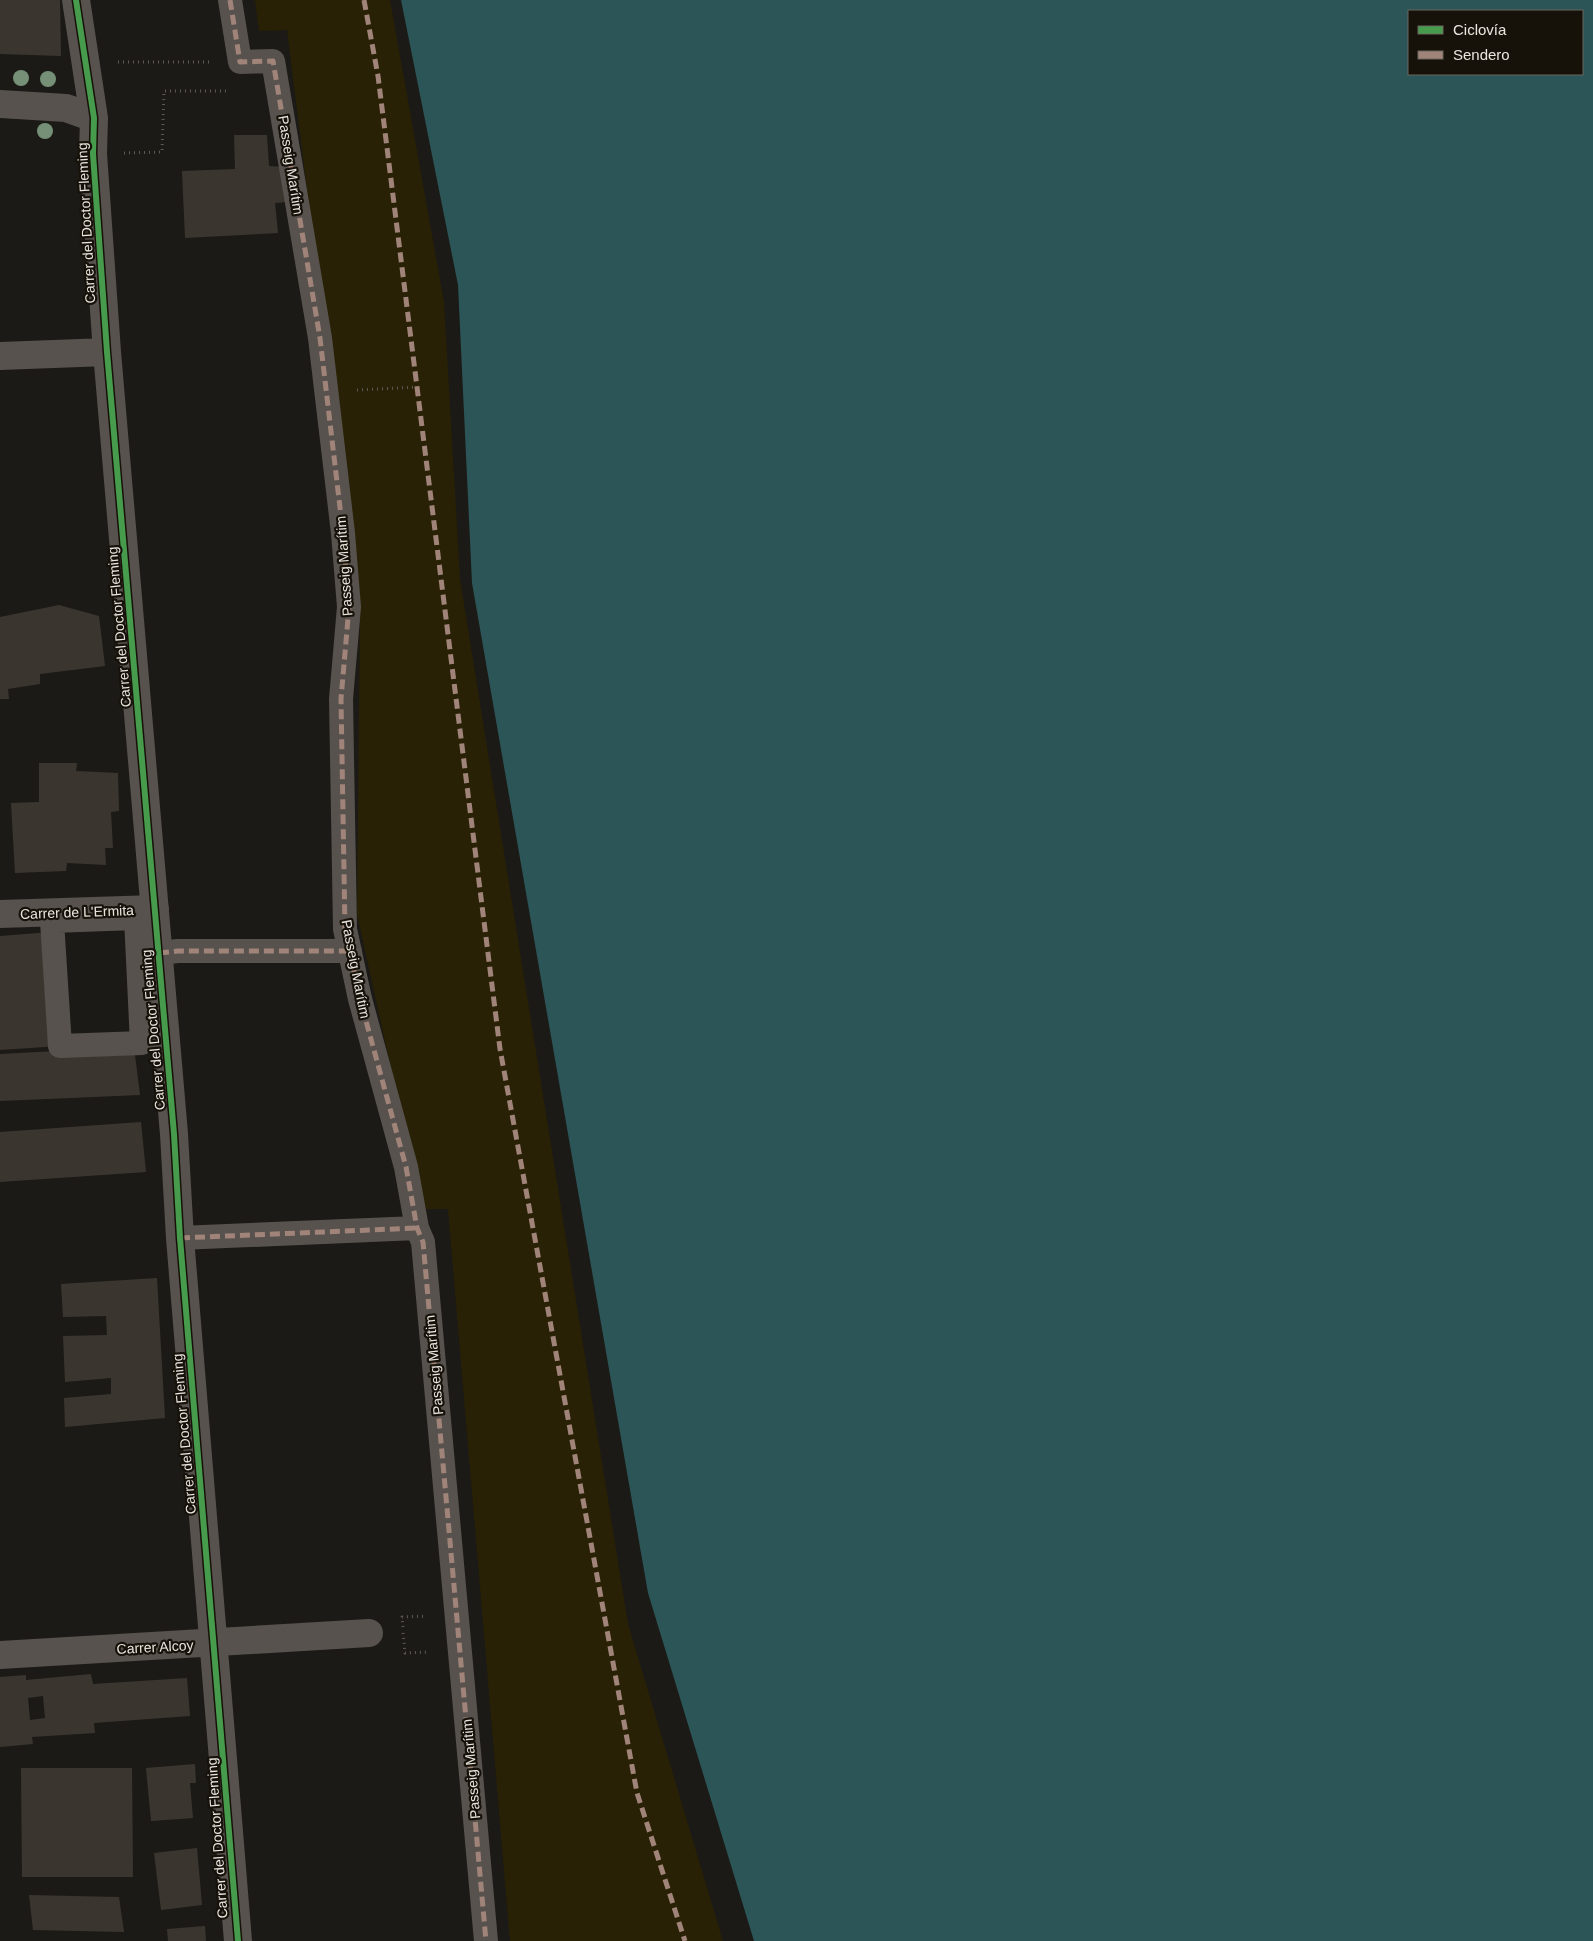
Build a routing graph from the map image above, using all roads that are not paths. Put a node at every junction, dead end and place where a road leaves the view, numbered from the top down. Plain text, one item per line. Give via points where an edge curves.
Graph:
1 (76, 0) edge
2 (230, 0) edge
3 (0, 104) edge
4 (94, 118) junction
5 (107, 352) junction
6 (0, 356) edge
7 (155, 909) junction
8 (0, 914) edge
9 (350, 951) junction
10 (158, 954) junction
11 (60, 1046) joint
12 (417, 1228) junction
13 (180, 1238) junction
14 (369, 1633) dead end
15 (214, 1643) junction
16 (0, 1655) edge
17 (238, 1941) edge
18 (486, 1941) edge

1 - 4 street, Carrer del Doctor Fleming
2 - 9 street, Passeig Marítim via 240,62 274,61 320,338 349,607 340,700 345,929
3 - 4 street via 66,108
4 - 5 street, Carrer del Doctor Fleming via 93,154
5 - 6 street
5 - 7 street, Carrer del Doctor Fleming
7 - 8 street, Carrer de L'Ermita
7 - 10 street, Carrer del Doctor Fleming
9 - 10 street via 178,951
9 - 12 street, Passeig Marítim via 406,1167
10 - 13 street, Carrer del Doctor Fleming
11 - 11 street via 142,1043 136,918 52,921
12 - 13 street
12 - 18 street, Passeig Marítim via 424,1252
13 - 15 street, Carrer del Doctor Fleming
14 - 15 street, Carrer Alcoy
15 - 16 street, Carrer Alcoy
15 - 17 street, Carrer del Doctor Fleming

